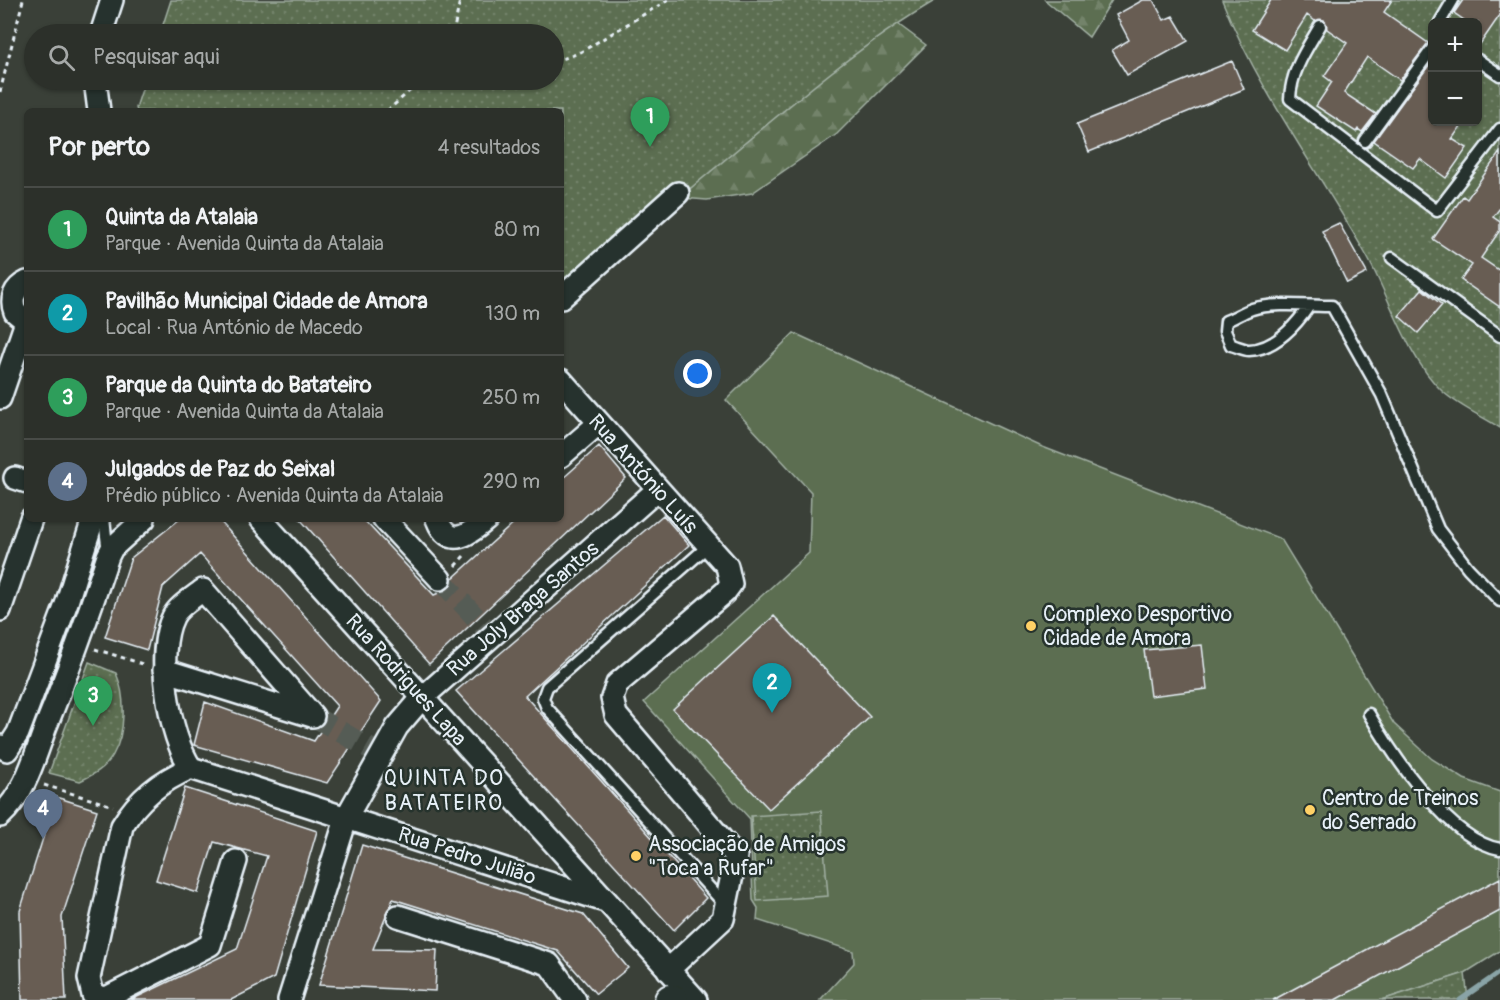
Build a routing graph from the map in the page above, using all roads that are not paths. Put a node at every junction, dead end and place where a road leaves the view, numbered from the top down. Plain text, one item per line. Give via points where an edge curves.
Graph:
1 (112, 0) edge
2 (1453, 0) edge
3 (1442, 18) edge
4 (104, 24) edge
5 (1320, 26) dead end
6 (1428, 54) edge
7 (1482, 63) edge
8 (1500, 75) edge
9 (96, 90) edge
10 (99, 108) edge
11 (1500, 129) edge
12 (1365, 141) dead end
13 (678, 193) dead end
14 (1392, 258) dead end
15 (24, 283) edge
16 (564, 295) edge
17 (1310, 306) junction
18 (24, 320) edge
19 (24, 330) edge
20 (1500, 336) edge
21 (564, 388) edge
22 (0, 398) edge
23 (598, 424) junction
24 (564, 453) edge
25 (657, 490) junction
26 (30, 522) edge
27 (92, 522) edge
28 (104, 522) edge
29 (141, 522) edge
30 (264, 522) edge
31 (387, 522) edge
32 (439, 522) edge
33 (484, 522) edge
34 (708, 546) junction
35 (108, 556) junction
36 (440, 579) tunnel mouth
37 (1500, 601) edge
38 (0, 610) edge
39 (164, 670) junction
40 (422, 698) junction
41 (1369, 714) dead end
42 (4, 748) edge
43 (191, 768) junction
44 (0, 816) edge
45 (347, 816) junction
46 (1500, 849) edge
47 (236, 861) dead end
48 (605, 901) junction
49 (726, 906) junction
50 (398, 916) dead end
51 (668, 970) junction
52 (289, 1000) edge
53 (575, 1000) edge
54 (696, 1000) edge

1 - 4 street
2 - 3 lane
5 - 11 lane via 1296,69 1290,99 1437,211
6 - 12 lane
7 - 8 lane
9 - 10 street
13 - 16 street
14 - 20 lane
15 - 18 street via 13,298 15,312
17 - 17 lane via 1253,309 1226,321 1225,331 1231,345 1249,350 1292,329
17 - 37 lane via 1332,306 1382,395 1438,530
19 - 22 street
21 - 23 street, Rua António Luís
23 - 24 street
23 - 25 street, Rua António Luís
25 - 34 street, Rua António Luís
25 - 40 street, Rua Joly Braga Santos
26 - 38 street
27 - 42 street via 68,602 18,733
28 - 35 lane
29 - 35 street
30 - 40 street, Rua Rodrigues Lapa
31 - 36 street
32 - 33 street via 445,532 462,537
34 - 49 street, Rua António Luís via 727,566 731,579 726,592 617,684 612,698 616,715 733,849 736,859
34 - 49 lane via 547,687 543,698 547,708
35 - 44 street via 79,644 26,779
39 - 39 street via 302,713 313,716 203,590 178,609 171,620
39 - 43 street via 180,750
40 - 45 street, Rua Joly Braga Santos via 397,727
40 - 48 street, Rua Rodrigues Lapa
41 - 46 lane via 1440,809 1470,837
43 - 45 street, Rua Pedro Julião
43 - 47 street via 167,779 131,812 119,835 89,978 90,990 97,997 106,998 210,945
45 - 48 street, Rua Pedro Julião
45 - 52 street, Rua Joly Braga Santos
48 - 51 street, Rua Rodrigues Lapa
49 - 51 street via 720,924
50 - 53 street via 549,964
51 - 54 street, Rua Rodrigues Lapa

